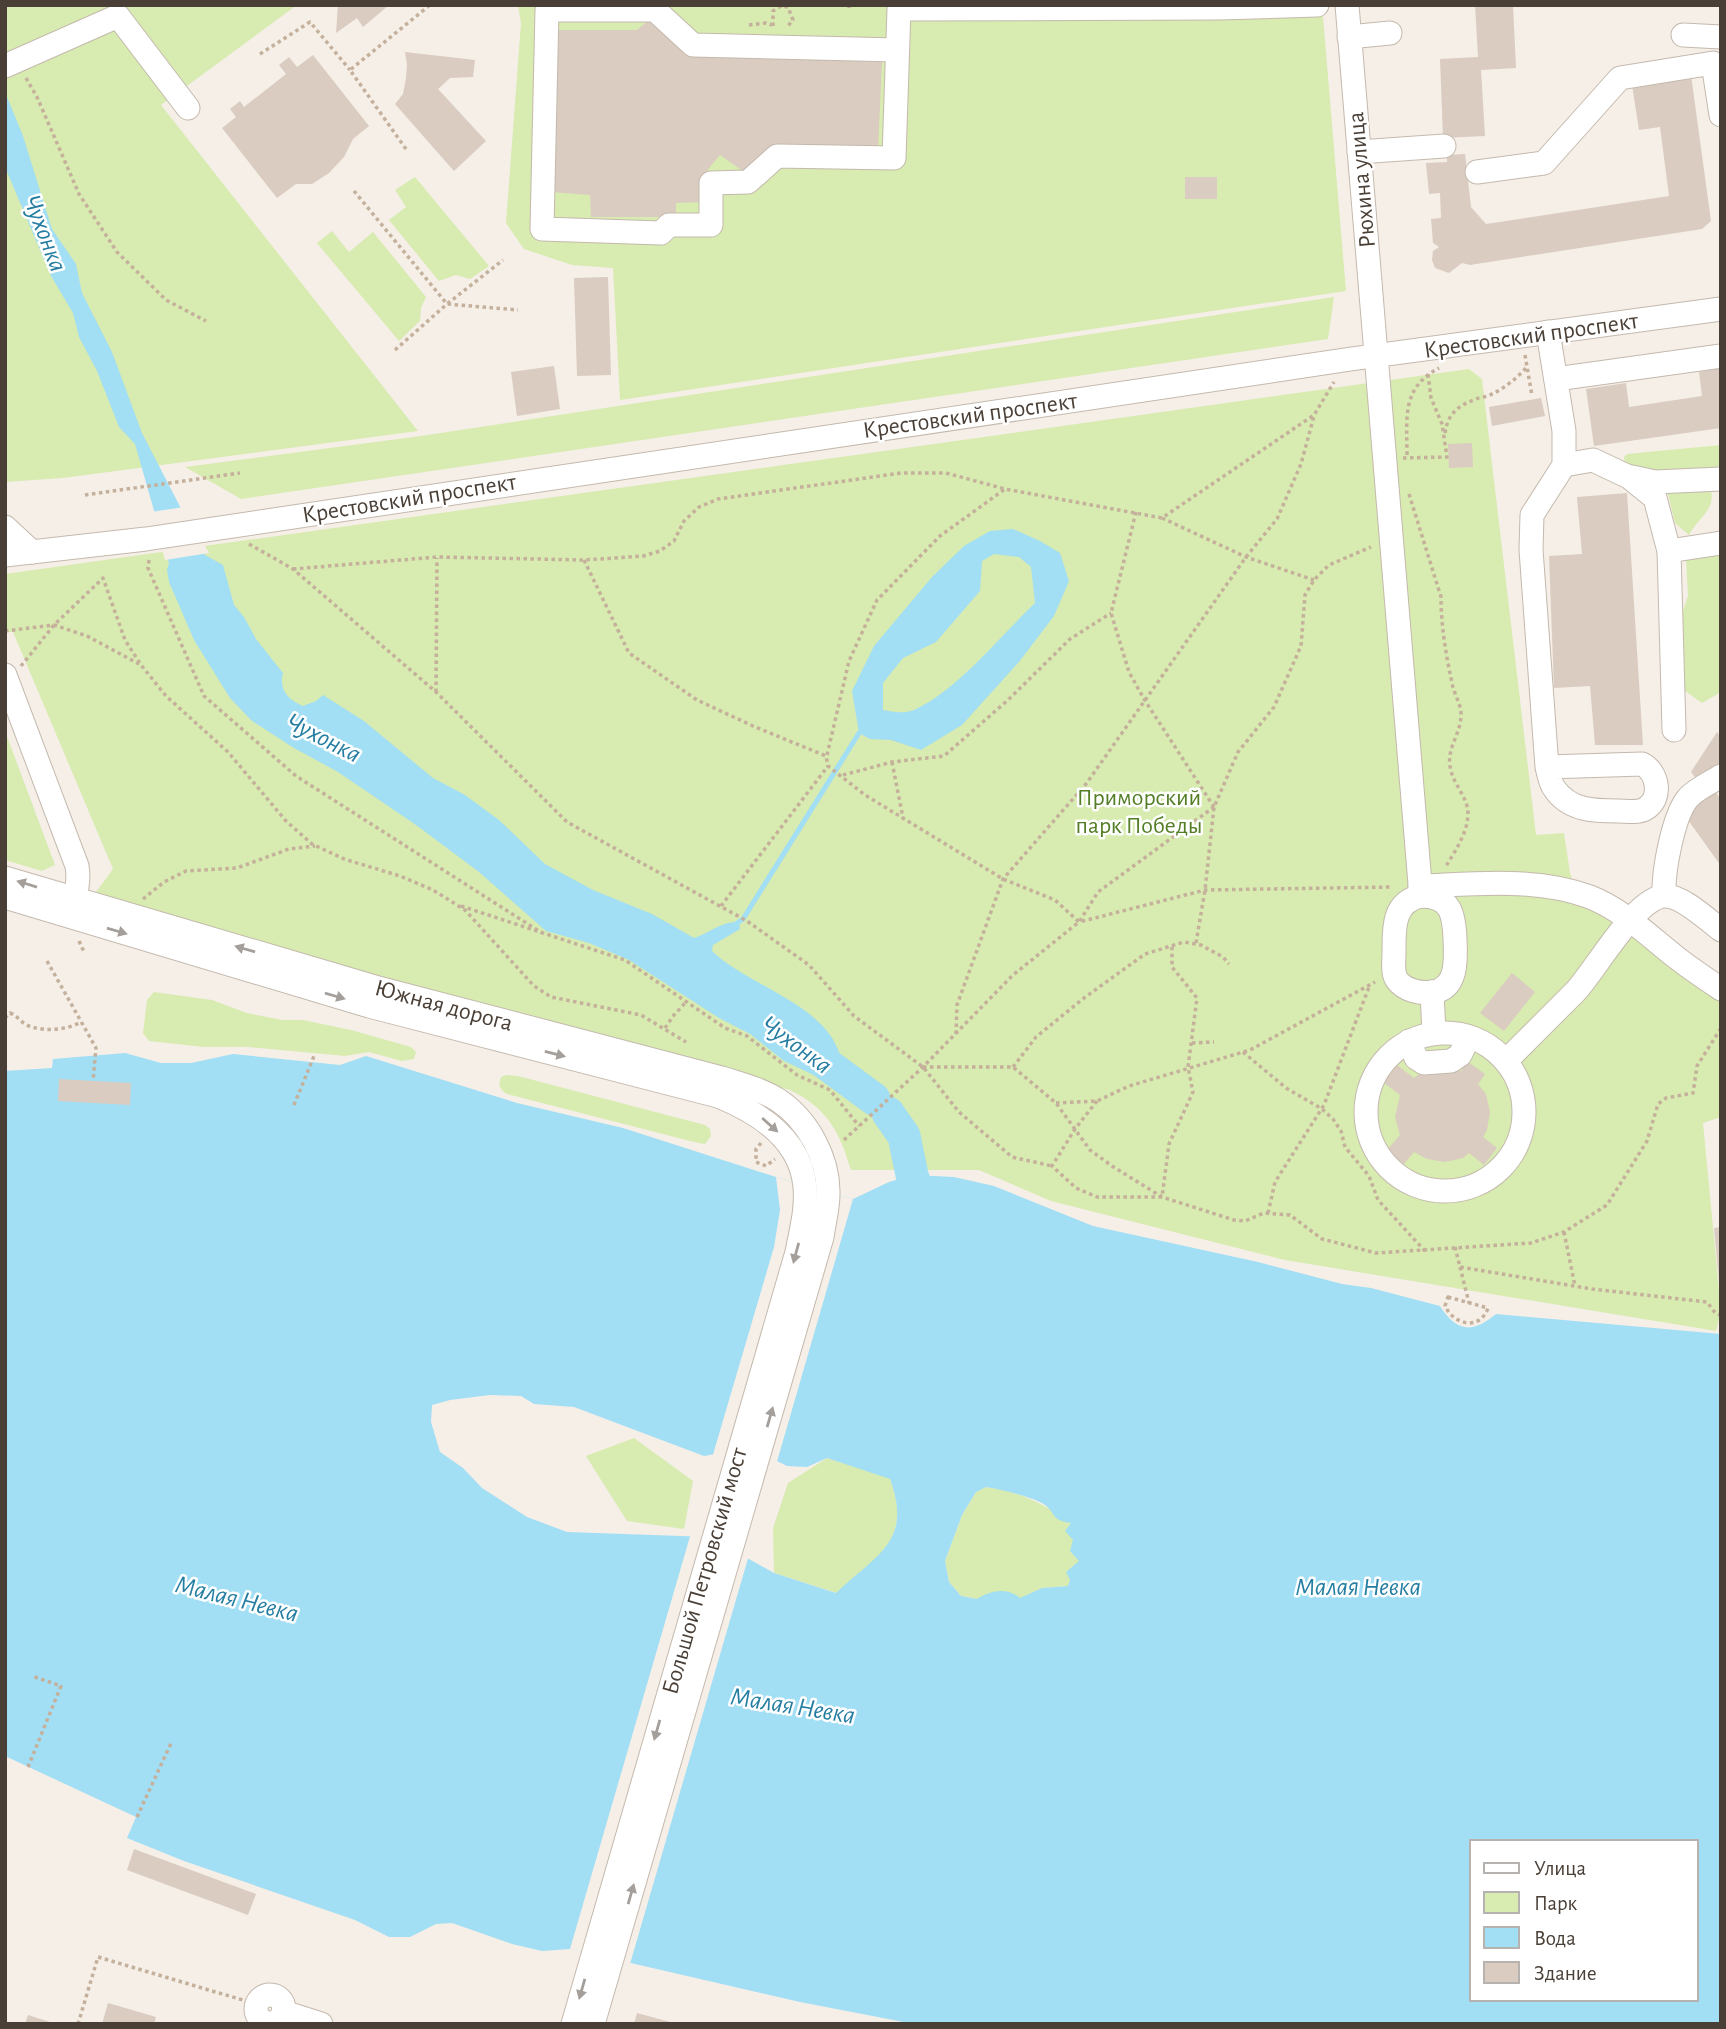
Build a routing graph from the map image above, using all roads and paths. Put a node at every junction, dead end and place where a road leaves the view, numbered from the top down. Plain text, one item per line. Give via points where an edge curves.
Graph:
1 (430, 5) edge
2 (1317, 5) edge
3 (1347, 5) edge
4 (773, 26) dead end
5 (781, 30) dead end
6 (1390, 33) dead end
7 (1683, 35) dead end
8 (1349, 37) junction
9 (1721, 37) edge
10 (897, 50) junction
11 (260, 54) dead end
12 (11, 63) edge
13 (350, 70) junction
14 (188, 108) dead end
15 (1721, 115) edge
16 (1444, 146) dead end
17 (406, 149) dead end
18 (1359, 152) junction
19 (1477, 172) dead end
20 (354, 191) dead end
21 (503, 260) dead end
22 (447, 304) junction
23 (1721, 309) edge
24 (518, 310) dead end
25 (206, 321) dead end
26 (1548, 332) junction
27 (1524, 346) dead end
28 (395, 350) dead end
29 (1375, 356) junction
30 (1721, 356) edge
31 (1428, 366) dead end
32 (1444, 366) dead end
33 (1527, 367) junction
34 (1428, 374) junction
35 (1337, 376) dead end
36 (1556, 379) junction
37 (1532, 396) dead end
38 (1314, 415) junction
39 (1564, 430) junction
40 (1445, 435) junction
41 (1395, 458) junction
42 (1594, 460) junction
43 (1564, 465) junction
44 (1406, 468) dead end
45 (240, 473) dead end
46 (1721, 479) edge
47 (1005, 489) junction
48 (1408, 489) dead end
49 (1655, 490) junction
50 (85, 495) dead end
51 (1136, 512) junction
52 (1163, 518) junction
53 (5, 527) edge
54 (1721, 543) edge
55 (1391, 544) junction
56 (237, 546) dead end
57 (148, 549) junction
58 (1669, 551) junction
59 (32, 552) junction
60 (5, 555) edge
61 (437, 557) junction
62 (1246, 557) junction
63 (584, 559) junction
64 (293, 569) junction
65 (1314, 580) junction
66 (1111, 613) junction
67 (54, 625) junction
68 (5, 631) edge
69 (141, 665) junction
70 (7, 678) edge
71 (436, 692) junction
72 (1144, 699) junction
73 (1674, 730) dead end
74 (827, 756) junction
75 (892, 762) junction
76 (829, 767) junction
77 (1547, 767) junction
78 (843, 775) junction
79 (1721, 776) edge
80 (1214, 807) junction
81 (903, 818) junction
82 (317, 846) junction
83 (5, 878) edge
84 (1003, 879) junction
85 (1423, 889) junction
86 (1205, 890) junction
87 (1664, 895) junction
88 (5, 897) edge
89 (455, 904) junction
90 (721, 907) junction
91 (71, 908) junction
92 (111, 910) junction
93 (1630, 920) junction
94 (1079, 922) junction
95 (1721, 930) edge
96 (542, 933) junction
97 (1196, 943) junction
98 (1172, 945) junction
99 (47, 961) dead end
100 (1229, 964) dead end
101 (1394, 971) junction
102 (1370, 986) junction
103 (1721, 989) edge
104 (1432, 992) junction
105 (687, 1001) junction
106 (5, 1018) edge
107 (81, 1022) junction
108 (666, 1028) junction
109 (1721, 1028) edge
110 (1434, 1033) junction
111 (956, 1034) junction
112 (1469, 1038) junction
113 (1409, 1041) junction
114 (686, 1042) dead end
115 (1214, 1042) dead end
116 (1192, 1043) junction
117 (1243, 1052) junction
118 (314, 1056) dead end
119 (1506, 1061) junction
120 (1013, 1067) junction
121 (1188, 1067) junction
122 (923, 1068) junction
123 (93, 1081) dead end
124 (1097, 1101) junction
125 (1056, 1103) junction
126 (294, 1105) dead end
127 (1322, 1109) junction
128 (859, 1126) junction
129 (1075, 1129) junction
130 (844, 1140) dead end
131 (758, 1146) dead end
132 (771, 1161) dead end
133 (1052, 1166) junction
134 (805, 1186) joint
135 (828, 1192) joint
136 (1162, 1197) junction
137 (1268, 1213) junction
138 (1564, 1232) junction
139 (1455, 1247) junction
140 (1425, 1251) junction
141 (1460, 1267) junction
142 (1575, 1286) junction
143 (1469, 1303) junction
144 (1721, 1315) edge
145 (32, 1676) dead end
146 (172, 1741) dead end
147 (28, 1767) dead end
148 (137, 1817) dead end
149 (602, 1957) junction
150 (256, 2004) joint
151 (78, 2024) edge
152 (321, 2024) edge
153 (573, 2024) edge
154 (593, 2024) edge

1 - 13 path
2 - 10 street via 899,9
3 - 8 street, Рюхина улица
4 - 5 path via 773,11 789,7 793,20
6 - 8 street
7 - 9 street
8 - 18 street, Рюхина улица
10 - 10 street via 894,158 777,156 748,182 711,183 711,225 669,225 661,233 542,229 547,10 655,10 694,45
11 - 13 path via 310,22
12 - 14 street via 118,16
12 - 25 path via 37,97 79,194 117,252 166,300
13 - 17 path
15 - 19 street via 1713,63 1620,78 1544,163
16 - 18 street
18 - 29 street, Рюхина улица
20 - 22 path
21 - 22 path
22 - 24 path
22 - 28 path
23 - 26 street, Крестовский проспект
26 - 29 street, Крестовский проспект
26 - 36 street
27 - 33 path
29 - 41 street, Рюхина улица
29 - 57 street, Крестовский проспект via 220,527
30 - 36 street
31 - 34 path
32 - 34 path
33 - 37 path
33 - 40 path via 1492,395 1453,412
34 - 40 path via 1431,398
34 - 41 path via 1412,393
35 - 38 path
36 - 39 street
38 - 52 path
38 - 62 path via 1301,464 1277,519
39 - 42 street
39 - 43 street
40 - 41 path via 1447,457
41 - 44 path
41 - 55 street, Рюхина улица
42 - 43 street
42 - 49 street
43 - 77 street via 1532,515
45 - 50 path
46 - 49 street
47 - 51 path
47 - 63 path via 946,473 901,473 718,499 699,507 684,521 674,541 660,551
47 - 74 path via 940,536 877,600 849,661
48 - 85 path via 1441,597 1448,663 1461,711 1460,732 1451,747 1449,764 1467,806 1460,842 1444,870
49 - 58 street
51 - 52 path
51 - 66 path
52 - 62 path
53 - 59 street
54 - 58 street
55 - 65 path via 1350,555 1329,565
55 - 85 street, Рюхина улица
56 - 64 path via 251,544
57 - 59 street
57 - 96 path via 148,568 204,696 296,776
58 - 73 street
59 - 60 street
61 - 63 path
61 - 64 path
61 - 71 path
62 - 65 path
62 - 72 path
63 - 74 path via 629,653 697,700
64 - 71 path
65 - 80 path via 1305,595 1296,658 1274,707 1238,752
66 - 72 path via 1129,672
66 - 75 path via 1070,639 944,756
67 - 68 path
67 - 69 path via 87,636
67 - 69 path via 103,578 125,640
67 - 70 path
69 - 82 path via 166,696 228,752 286,821
70 - 91 street via 77,866 79,877
71 - 90 path via 567,822
72 - 80 path
72 - 84 path via 1086,785
74 - 76 path
75 - 78 path
75 - 81 path
76 - 78 path
76 - 90 path
77 - 77 street via 1554,788 1586,811 1643,810 1655,795 1656,777 1642,764
78 - 81 path
79 - 87 street via 1690,795 1684,804 1665,874
80 - 86 path
80 - 94 path via 1098,892
81 - 84 path
82 - 89 path via 400,876
82 - 92 path via 289,849 237,868 186,871 145,898
91 -> 83 street, Южная дорога
84 - 94 path via 1055,900
84 - 111 path via 957,1005
85 - 86 path
85 - 93 street via 1528,884 1591,898
85 - 101 street via 1396,916
85 - 104 street via 1446,904 1454,918 1453,978
86 - 94 path
86 - 97 path
87 - 93 street
87 - 95 street via 1676,897
88 - 91 street, Южная дорога
89 - 96 path
89 - 108 path via 493,938 534,986 551,996 622,1010
90 - 122 path via 809,965 854,1016
91 - 92 street, Южная дорога
91 -> 134 street, Южная дорога via 369,1006 745,1107 781,1135
135 -> 92 street, Южная дорога via 827,1175 810,1133 778,1100 752,1088 375,987
93 - 103 street
93 - 119 street via 1576,991
94 - 111 path via 1013,975
96 - 105 path via 625,960
97 - 98 path
97 - 100 path
98 - 116 path via 1172,967 1197,998
98 - 120 path via 1145,954 1084,998 1036,1037
99 - 107 path
101 - 102 path
101 - 104 street via 1403,986
102 - 117 path
102 - 127 path
104 - 110 street
105 - 108 path
105 - 128 path via 725,1028 747,1036 797,1075 830,1090
106 - 107 path via 10,1013 30,1027 42,1028 69,1029
107 - 123 path via 96,1048
108 - 114 path
109 - 138 path via 1697,1066 1693,1093 1658,1104 1647,1141 1607,1205
110 - 112 street
110 - 113 street
111 - 122 path
112 - 113 street via 1451,1061 1424,1063 1416,1058
112 - 119 street via 1486,1044
113 - 119 street via 1388,1056 1373,1077 1366,1101 1366,1127 1375,1151 1391,1171 1413,1185 1438,1192 1464,1189 1489,1179 1508,1160 1521,1137 1525,1110 1519,1084
115 - 116 path
116 - 121 path
117 - 121 path
117 - 127 path via 1286,1088
118 - 126 path
120 - 122 path
120 - 125 path
121 - 124 path
121 - 136 path via 1194,1092 1169,1144
122 - 128 path
122 - 133 path via 960,1112 1012,1157
124 - 125 path
124 - 129 path
125 - 129 path
127 - 137 path via 1275,1182
127 - 140 path via 1341,1131 1345,1147 1368,1176 1378,1200
128 - 130 path
129 - 133 path
129 - 136 path via 1090,1150
131 - 132 path via 755,1162 766,1166
133 - 136 path via 1076,1188 1097,1197
134 -> 149 street, Большой Петровский мост via 797,1252
149 -> 135 street, Большой Петровский мост via 816,1258
136 - 137 path via 1245,1222
137 - 140 path via 1290,1215 1322,1239 1376,1253
138 - 139 path via 1531,1243
138 - 142 path
139 - 140 path
139 - 141 path
141 - 142 path
141 - 143 path
142 - 144 path via 1707,1302
143 - 143 path via 1448,1297 1446,1306 1454,1318 1471,1323 1485,1318 1488,1308
145 - 147 path via 61,1686
146 - 148 path
149 -> 153 street
149 - 154 street
150 - 151 path via 98,1957
150 - 152 street via 257,2015 264,2022 277,2021 283,2012

